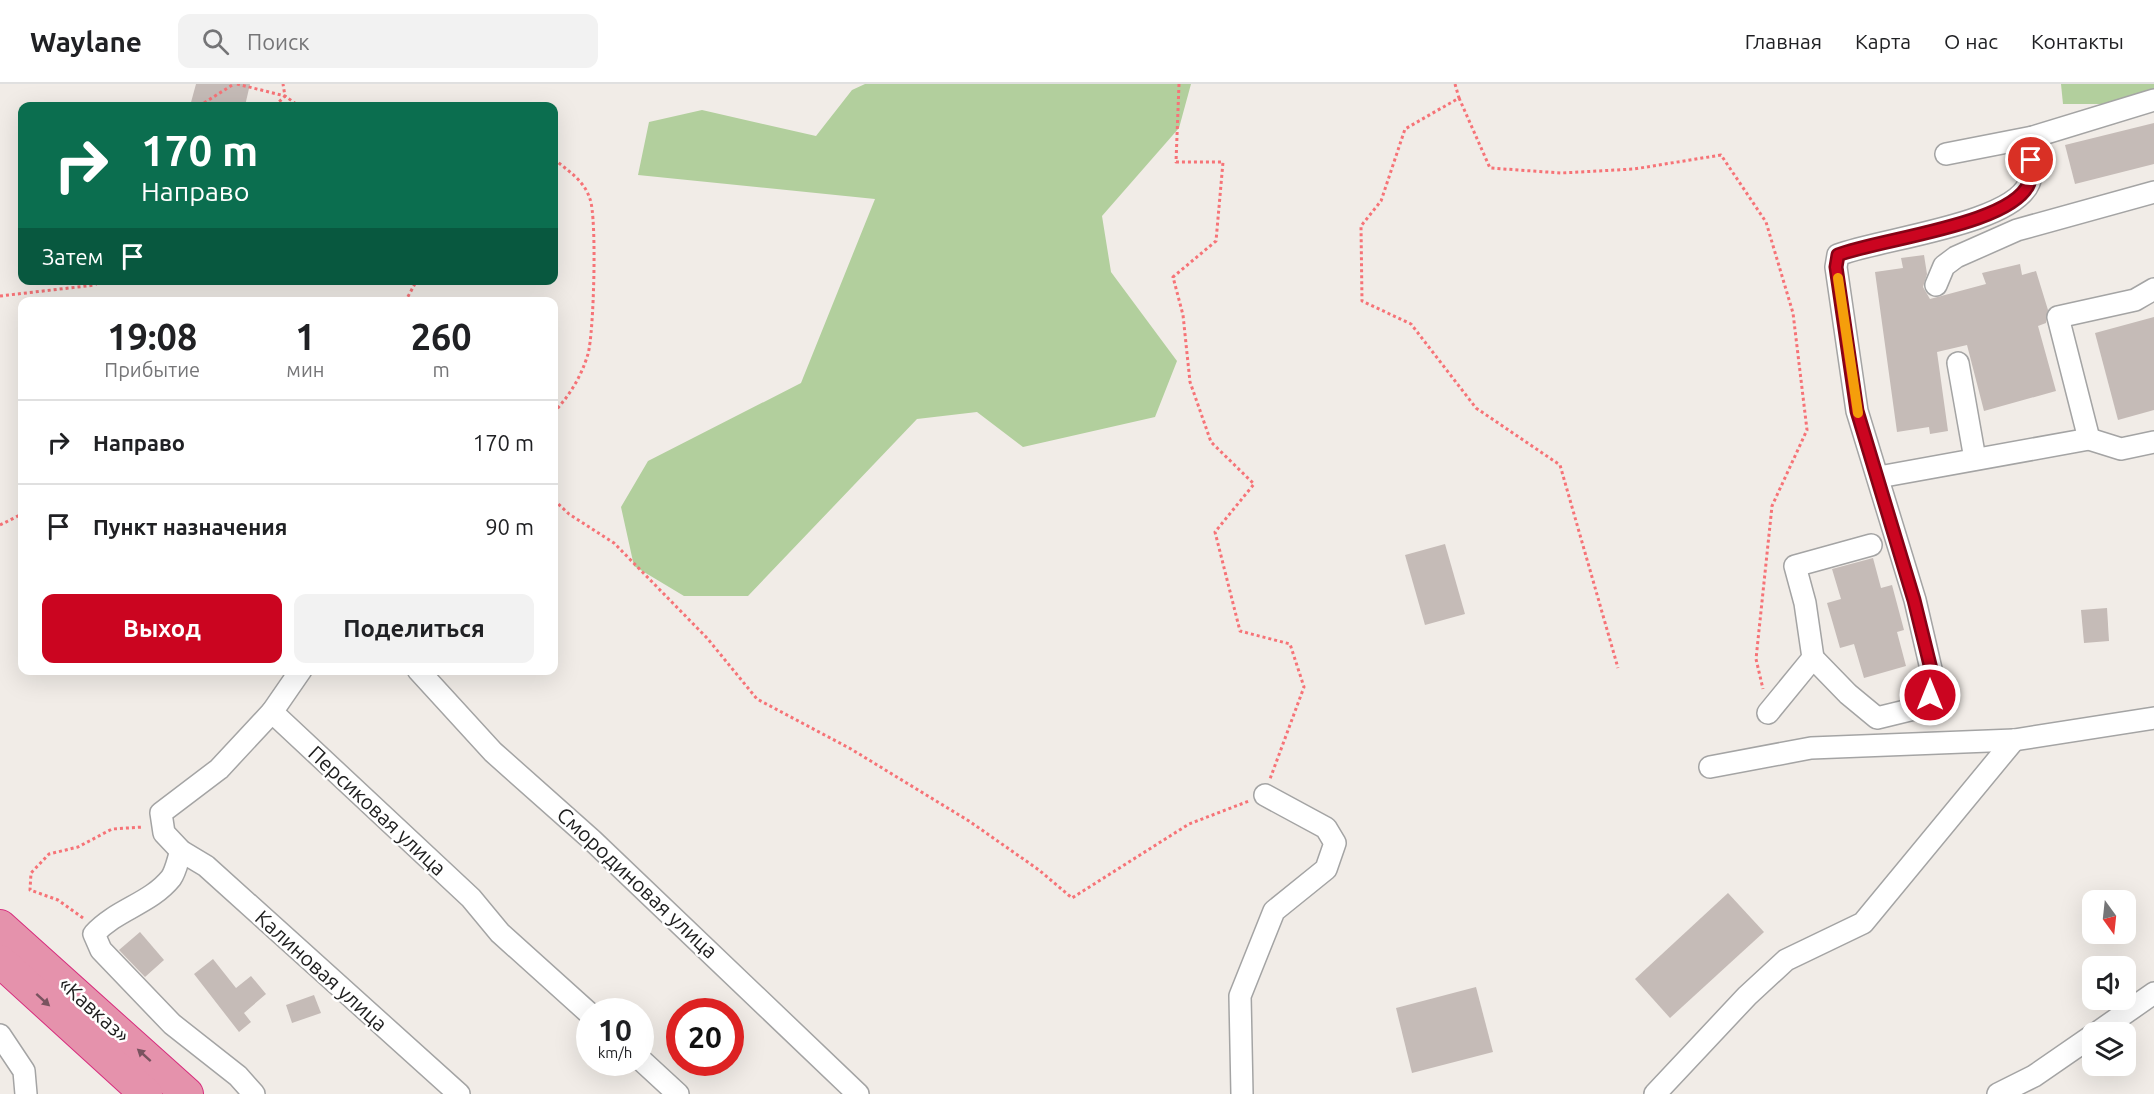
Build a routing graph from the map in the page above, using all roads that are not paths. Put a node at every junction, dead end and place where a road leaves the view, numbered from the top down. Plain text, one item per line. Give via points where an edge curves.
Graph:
1 (2154, 100) edge
2 (2033, 137) junction
3 (1947, 154) dead end
4 (2154, 192) edge
5 (1936, 285) dead end
6 (2154, 289) edge
7 (1958, 363) dead end
8 (2089, 440) junction
9 (2154, 442) edge
10 (1975, 459) junction
11 (1879, 477) junction
12 (1871, 545) dead end
13 (1813, 658) junction
14 (298, 675) edge
15 (423, 675) edge
16 (272, 712) junction
17 (1768, 713) road end
18 (2154, 718) edge
19 (2014, 741) junction
20 (1710, 767) dead end
21 (1265, 795) road end
22 (181, 851) junction
23 (0, 926) edge
24 (0, 961) edge
25 (2154, 993) edge
26 (576, 1001) edge
27 (2112, 1022) edge
28 (0, 1035) edge
29 (2082, 1043) edge
30 (654, 1072) edge
31 (26, 1094) edge
32 (146, 1094) edge
33 (187, 1094) edge
34 (254, 1094) edge
35 (459, 1094) edge
36 (678, 1094) edge
37 (858, 1094) edge
38 (1242, 1094) edge
39 (1655, 1094) edge
40 (1998, 1094) edge

1 - 2 street
2 - 3 street
2 - 11 street via 2029,183 2004,206 1943,230 1838,255 1836,267 1857,411
4 - 5 street via 2017,230 1956,257 1944,266
6 - 8 street via 2134,300 2058,317
7 - 10 street
8 - 9 street via 2121,449
8 - 10 street
10 - 11 street
11 - 13 street via 1926,646 1931,669 1930,695 1918,708 1877,718
12 - 13 street via 1795,566
13 - 17 street
14 - 16 street
15 - 37 street, Смородиновая улица via 493,752 659,903
16 - 22 street via 219,769 162,819 164,833
16 - 26 street, Персиковая улица
18 - 19 street
19 - 20 street via 1811,748
19 - 39 street via 1863,923 1786,960
21 - 38 street via 1326,828 1335,843 1326,869 1275,911 1240,996
22 - 34 street via 172,876 159,889 107,920 94,934 101,950 172,1024 238,1076
22 - 35 street, Калиновая улица via 206,866
33 -> 23 highway, «Кавказ»
24 -> 32 highway, «Кавказ»
25 - 27 street
28 - 31 street via 24,1071
29 - 40 street via 2034,1076
30 - 36 street

